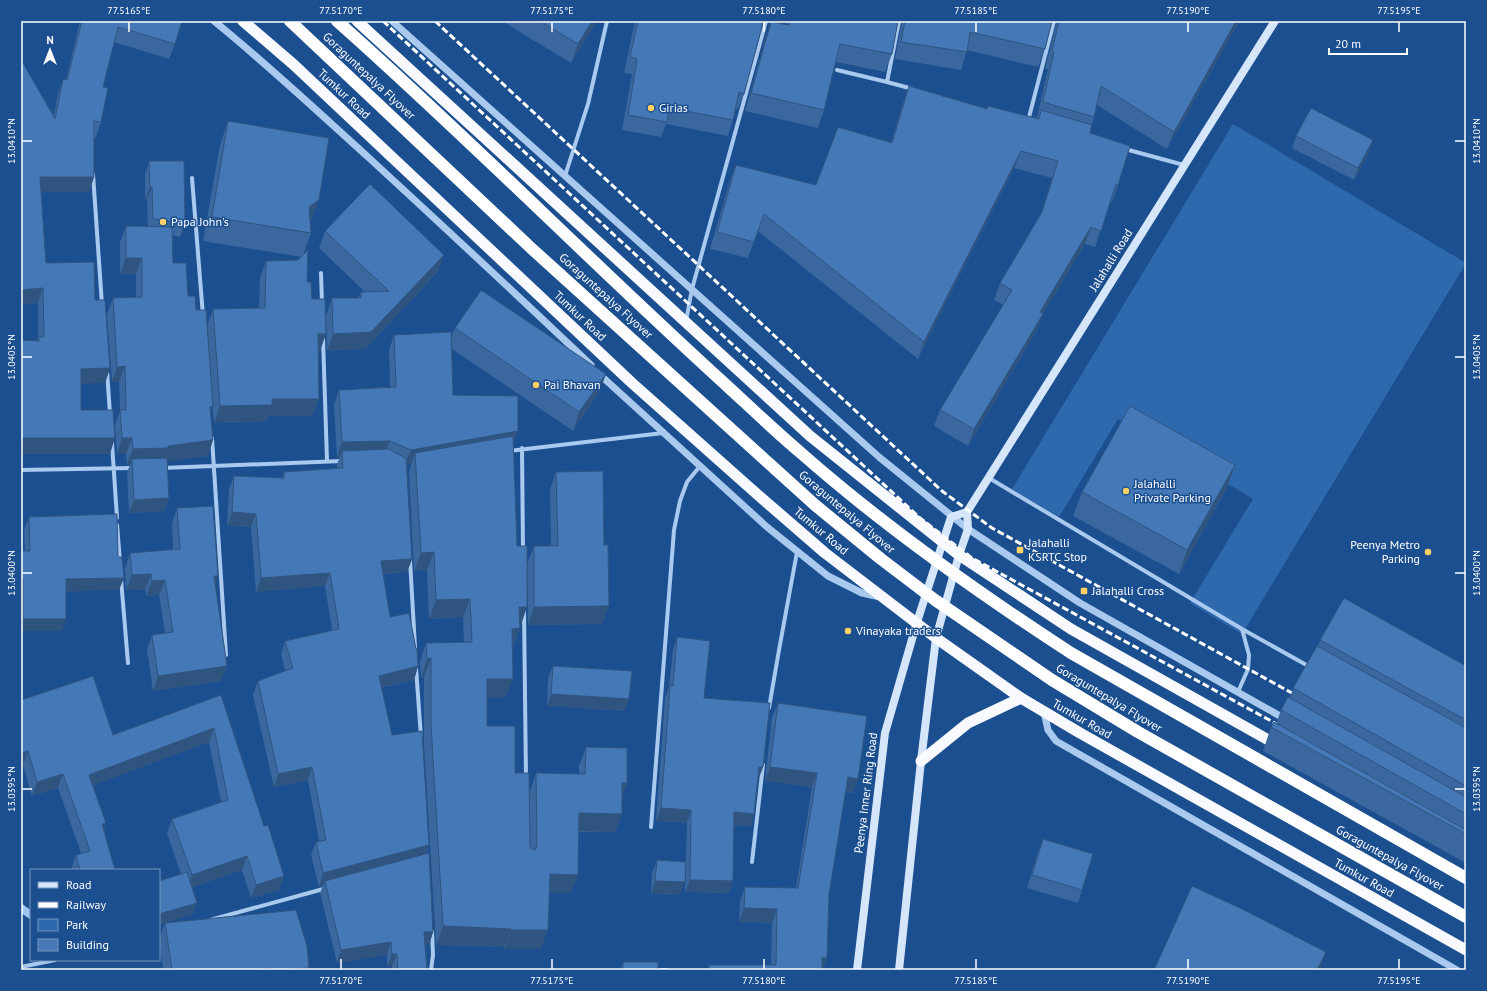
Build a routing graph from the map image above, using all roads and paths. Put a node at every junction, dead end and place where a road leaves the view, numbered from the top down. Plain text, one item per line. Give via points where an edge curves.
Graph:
1 (214, 21) edge
2 (243, 21) edge
3 (290, 21) edge
4 (337, 21) edge
5 (357, 21) edge
6 (392, 21) edge
7 (607, 21) edge
8 (766, 21) edge
9 (899, 21) edge
10 (1054, 21) edge
11 (1275, 21) edge
12 (838, 70) edge
13 (888, 82) junction
14 (917, 90) edge
15 (1021, 119) edge
16 (1028, 121) junction
17 (1036, 123) edge
18 (1118, 146) edge
19 (1185, 165) junction
20 (93, 171) edge
21 (565, 176) junction
22 (192, 178) dead end
23 (321, 272) dead end
24 (692, 289) junction
25 (102, 312) edge
26 (322, 312) edge
27 (203, 318) edge
28 (686, 321) junction
29 (323, 335) edge
30 (106, 367) edge
31 (110, 422) edge
32 (663, 433) junction
33 (212, 435) edge
34 (111, 438) edge
35 (522, 448) junction
36 (507, 451) edge
37 (348, 460) edge
38 (327, 461) junction
39 (214, 466) junction
40 (700, 466) junction
41 (136, 468) edge
42 (160, 468) edge
43 (113, 469) junction
44 (21, 470) edge
45 (989, 478) junction
46 (967, 512) junction
47 (951, 517) junction
48 (968, 529) junction
49 (943, 541) junction
50 (797, 551) junction
51 (959, 555) junction
52 (410, 556) edge
53 (524, 558) edge
54 (121, 570) edge
55 (121, 577) edge
56 (884, 597) junction
57 (524, 606) edge
58 (917, 622) junction
59 (1242, 629) junction
60 (936, 638) junction
61 (415, 650) edge
62 (226, 655) edge
63 (128, 663) dead end
64 (416, 665) edge
65 (1312, 668) edge
66 (1238, 692) junction
67 (1021, 698) junction
68 (769, 710) edge
69 (1044, 712) junction
70 (1293, 723) edge
71 (421, 744) edge
72 (1286, 750) edge
73 (921, 761) junction
74 (763, 762) edge
75 (526, 786) edge
76 (651, 827) dead end
77 (752, 862) dead end
78 (1466, 878) edge
79 (336, 886) edge
80 (1466, 917) edge
81 (205, 921) edge
82 (432, 924) edge
83 (1466, 950) edge
84 (50, 961) edge
85 (21, 967) edge
86 (431, 970) edge
87 (661, 970) edge
88 (666, 970) edge
89 (857, 970) edge
90 (899, 970) edge
91 (1457, 970) edge

1 - 32 street via 343,134
2 - 56 highway, Tumkur Road via 293,64 632,383 825,553
3 - 80 highway, Goraguntepalya Flyover, bridge via 531,248 815,505 881,559 935,600 1058,684 1145,736
4 - 78 highway, Goraguntepalya Flyover, bridge via 398,75 672,336 800,453 882,521 1007,612 1071,653
5 - 28 highway
6 - 21 street
7 - 21 street via 588,104
8 - 24 street
9 - 13 street
10 - 16 street
11 - 19 main road, Jalahalli Road
12 - 13 street
13 - 14 street
15 - 16 street
16 - 17 street
18 - 19 street
19 - 45 main road, Jalahalli Road
20 - 25 street
21 - 24 street
22 - 27 street
23 - 26 street
24 - 28 street
24 - 47 street
28 - 49 highway via 810,436
29 - 38 street
30 - 31 street
32 - 35 street
32 - 40 street
33 - 39 street
34 - 43 street
35 - 36 street
35 - 53 street
37 - 38 street
38 - 39 street
39 - 42 street
39 - 62 street
40 - 50 street
40 - 76 street via 687,482 674,530
41 - 43 street
43 - 44 street
43 - 54 street
45 - 46 main road, Jalahalli Road
45 - 59 street
46 - 47 main road
46 - 48 main road
47 - 48 street
47 - 49 main road, Peenya Inner Ring Road
48 - 51 main road
48 - 66 street via 1080,603
49 - 51 highway
49 - 58 main road, Peenya Inner Ring Road
50 - 56 street via 828,576 844,585 862,594
50 - 68 street
51 - 60 main road
51 - 72 highway via 1071,629
52 - 61 street
55 - 63 street
56 - 58 highway, Tumkur Road
57 - 75 street
58 - 60 highway, Tumkur Road
58 - 89 main road, Peenya Inner Ring Road via 885,733
59 - 65 street
59 - 66 street via 1249,655 1248,669
60 - 67 highway, Tumkur Road
60 - 73 main road
64 - 71 street
66 - 70 street
67 - 69 highway, Tumkur Road
67 - 73 highway via 968,723
69 - 83 highway, Tumkur Road
69 - 91 street via 1048,730 1056,741
73 - 90 main road
74 - 77 street
79 - 81 street
82 - 86 street via 434,955
84 - 85 street
87 - 88 street

